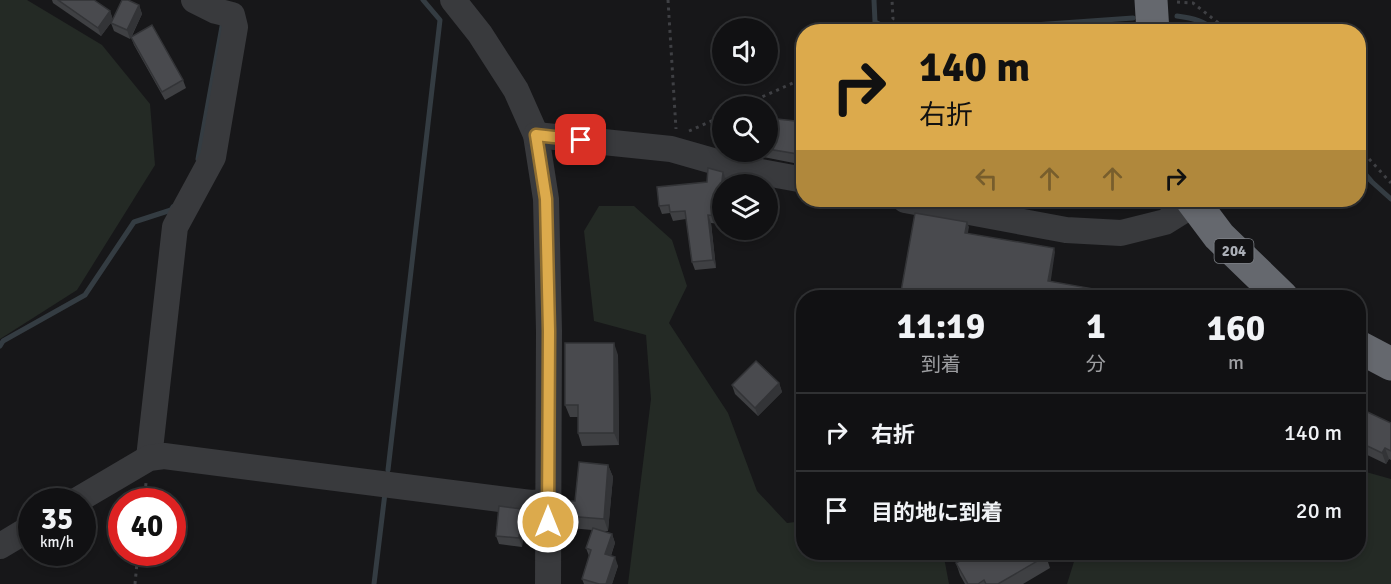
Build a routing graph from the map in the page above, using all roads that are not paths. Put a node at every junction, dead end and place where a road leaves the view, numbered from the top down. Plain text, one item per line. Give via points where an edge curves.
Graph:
1 (453, 0) edge
2 (211, 6) edge
3 (536, 135) junction
4 (796, 179) edge
5 (941, 207) edge
6 (1186, 207) edge
7 (1197, 207) edge
8 (1274, 290) edge
9 (1366, 351) edge
10 (1391, 364) edge
11 (149, 458) junction
12 (96, 489) edge
13 (548, 502) junction
14 (18, 535) edge
15 (0, 546) edge
16 (548, 584) edge

1 - 3 street via 516,90
2 - 11 street via 235,27 213,157 175,227
3 - 4 street via 674,143 734,167
3 - 13 street via 546,199
5 - 6 street via 1066,231 1121,233 1165,222
7 - 8 highway, 204 via 1219,236
9 - 10 highway
11 - 12 street
11 - 13 street via 164,456
13 - 16 street
14 - 15 street

